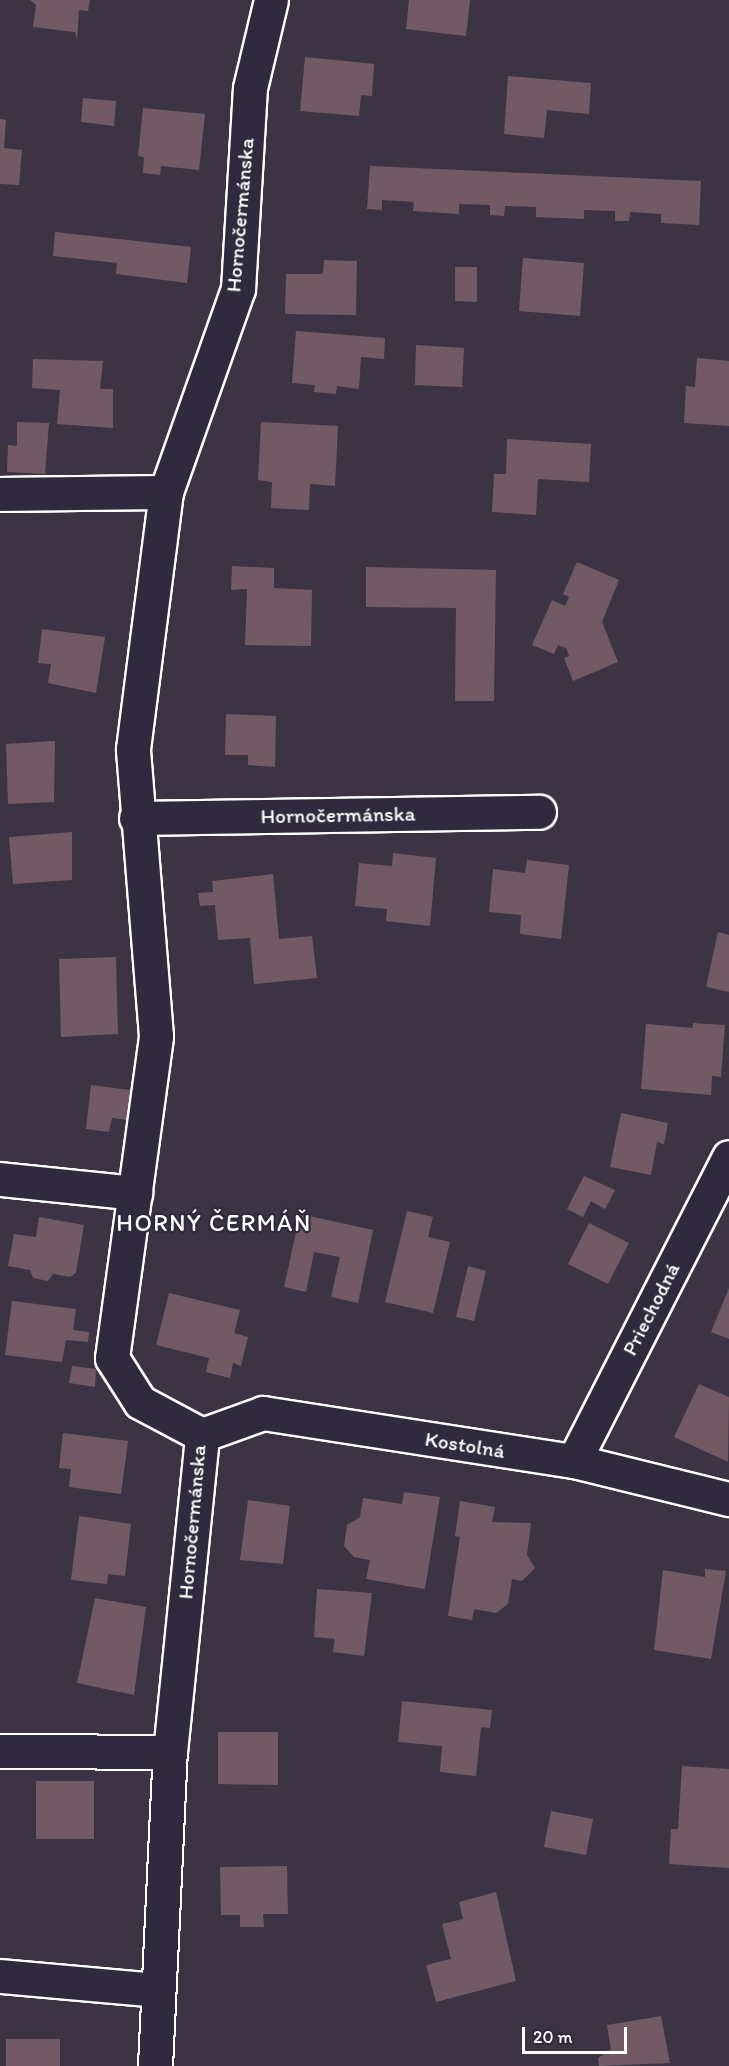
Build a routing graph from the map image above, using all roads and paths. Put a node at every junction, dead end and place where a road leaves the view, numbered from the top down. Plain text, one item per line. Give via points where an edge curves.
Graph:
1 (271, 0) edge
2 (166, 492) junction
3 (0, 494) edge
4 (539, 812) dead end
5 (136, 818) junction
6 (729, 1157) edge
7 (0, 1179) edge
8 (135, 1192) junction
9 (201, 1435) junction
10 (574, 1461) junction
11 (729, 1499) edge
12 (0, 1751) edge
13 (170, 1752) junction
14 (0, 1976) edge
15 (156, 1990) junction
16 (155, 2066) edge

1 - 2 street, Hornočermánska via 250,88 238,289
2 - 3 street
2 - 5 street, Hornočermánska via 133,749
4 - 5 street, Hornočermánska
5 - 8 street, Hornočermánska via 156,1036
6 - 10 street, Priechodná
7 - 8 street
8 - 9 street, Hornočermánska via 112,1358 140,1402
9 - 10 street, Kostolná via 263,1413
9 - 13 street, Hornočermánska
10 - 11 street, Kostolná
12 - 13 street
13 - 15 street, Hornočermánska
14 - 15 street
15 - 16 street, Hornočermánska

